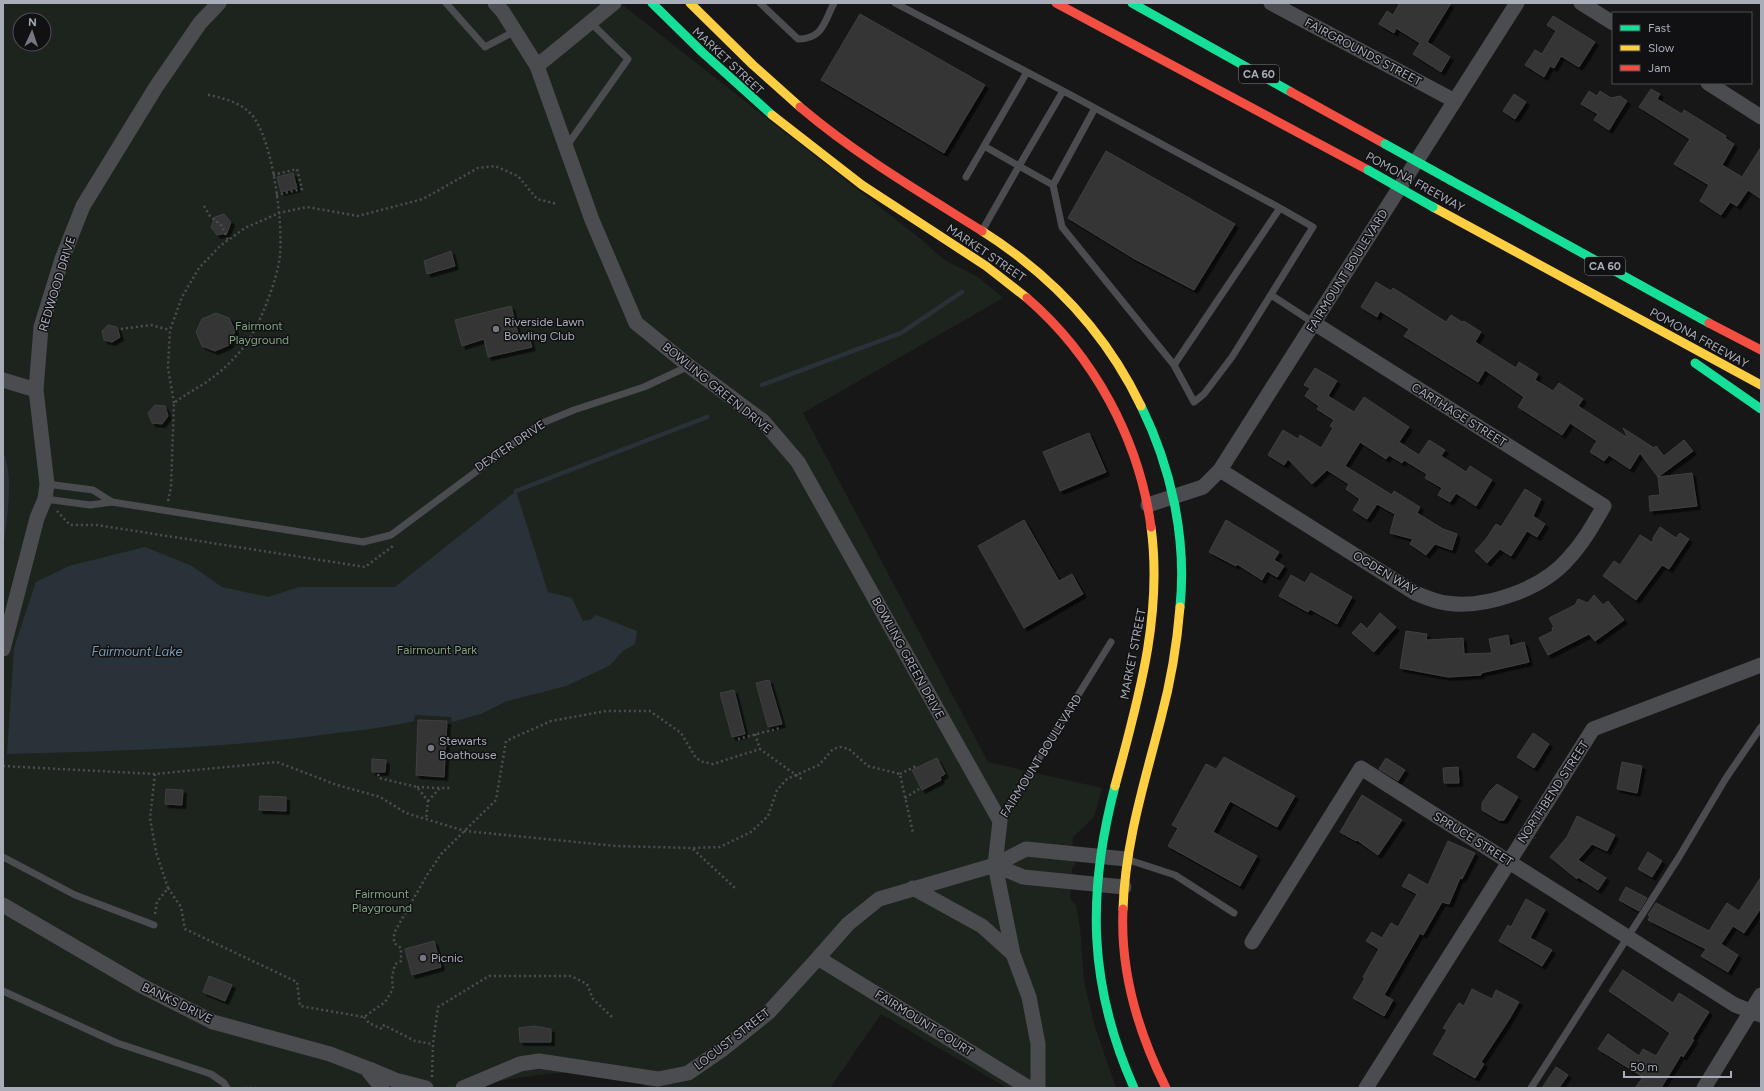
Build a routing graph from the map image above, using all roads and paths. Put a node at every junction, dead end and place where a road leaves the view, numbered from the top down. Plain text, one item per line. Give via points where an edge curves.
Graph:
1 (219, 3) edge
2 (446, 3) edge
3 (495, 3) edge
4 (614, 3) edge
5 (652, 3) edge
6 (690, 3) edge
7 (760, 3) edge
8 (834, 3) edge
9 (895, 3) edge
10 (1056, 3) edge
11 (1132, 3) edge
12 (1271, 3) edge
13 (1517, 3) edge
14 (1581, 3) edge
15 (590, 22) junction
16 (1612, 22) edge
17 (515, 31) junction
18 (537, 66) junction
19 (1027, 72) junction
20 (1710, 84) edge
21 (1063, 91) junction
22 (205, 94) dead end
23 (1455, 101) junction
24 (1095, 108) junction
25 (1761, 117) edge
26 (984, 146) junction
27 (566, 148) junction
28 (1019, 166) junction
29 (273, 176) junction
30 (966, 177) dead end
31 (1053, 185) junction
32 (276, 195) junction
33 (557, 204) dead end
34 (204, 206) dead end
35 (1280, 208) junction
36 (279, 213) junction
37 (982, 232) junction
38 (228, 240) junction
39 (1271, 295) junction
40 (1610, 303) junction
41 (1683, 309) junction
42 (1314, 324) junction
43 (121, 329) dead end
44 (170, 330) junction
45 (1761, 341) edge
46 (1761, 350) edge
47 (1174, 365) junction
48 (689, 366) junction
49 (3, 380) edge
50 (1761, 385) edge
51 (36, 390) junction
52 (174, 403) junction
53 (1761, 409) edge
54 (1220, 470) junction
55 (46, 492) junction
56 (1174, 498) junction
57 (112, 502) junction
58 (1148, 505) junction
59 (1604, 506) joint
60 (166, 511) junction
61 (1111, 642) dead end
62 (3, 649) edge
63 (1761, 665) edge
64 (1761, 727) edge
65 (780, 728) dead end
66 (756, 734) junction
67 (738, 739) dead end
68 (760, 749) junction
69 (3, 766) edge
70 (916, 766) dead end
71 (155, 774) junction
72 (378, 774) dead end
73 (797, 774) junction
74 (900, 774) junction
75 (803, 780) dead end
76 (417, 786) junction
77 (440, 788) junction
78 (452, 788) dead end
79 (918, 790) dead end
80 (905, 798) junction
81 (428, 801) junction
82 (426, 819) junction
83 (1000, 821) junction
84 (465, 831) junction
85 (913, 833) dead end
86 (693, 848) junction
87 (1100, 856) junction
88 (3, 857) edge
89 (1126, 860) junction
90 (1509, 861) junction
91 (995, 864) junction
92 (1097, 884) junction
93 (1124, 886) junction
94 (168, 888) junction
95 (735, 888) dead end
96 (913, 888) junction
97 (3, 905) edge
98 (1234, 913) dead end
99 (154, 925) joint
100 (1628, 937) junction
101 (1252, 942) dead end
102 (1013, 954) junction
103 (818, 958) junction
104 (3, 991) edge
105 (1761, 995) edge
106 (1756, 1013) edge
107 (364, 1017) junction
108 (613, 1018) dead end
109 (433, 1044) junction
110 (366, 1068) junction
111 (429, 1084) edge
112 (226, 1088) edge
113 (245, 1088) edge
114 (256, 1088) edge
115 (382, 1088) edge
116 (463, 1088) edge
117 (1029, 1088) edge
118 (1038, 1088) edge
119 (1134, 1088) edge
120 (1166, 1088) edge
121 (1366, 1088) edge
122 (1531, 1088) edge
123 (1704, 1088) edge

1 - 51 street, REDWOOD DRIVE via 200,23 156,87 83,206 62,259 41,327
2 - 17 lane via 485,47
3 - 17 street
4 - 15 street
5 - 58 main road, MARKET STREET via 716,68 783,126 864,187 1014,285 1058,327 1091,370 1117,416 1132,452
6 - 37 main road, MARKET STREET via 737,52 801,109 866,159
7 - 8 lane via 798,39 813,38 818,34
9 - 19 lane
10 - 40 main road, POMONA FREEWAY / CA 60, bridge
11 - 41 main road, POMONA FREEWAY / CA 60, bridge
12 - 23 street, FAIRGROUNDS STREET
13 - 23 street, FAIRMOUNT BOULEVARD
14 - 16 street
15 - 18 street
15 - 27 lane via 628,59
17 - 18 street
18 - 27 street, BOWLING GREEN DRIVE
19 - 21 lane
19 - 26 lane
20 - 25 street
21 - 24 lane
21 - 28 lane
22 - 29 path via 230,100 251,114 264,134
23 - 42 street, FAIRMOUNT BOULEVARD
24 - 31 lane
24 - 35 lane
26 - 28 lane
26 - 30 lane
27 - 48 street, BOWLING GREEN DRIVE via 592,220 636,323
28 - 31 lane
28 - 37 lane
29 - 32 path
29 - 32 path via 296,169 302,189
31 - 47 lane via 1062,227
32 - 36 path
33 - 36 path via 537,199 518,176 495,166 478,168 423,199 358,216 307,207
34 - 38 path via 210,216 222,226
35 - 39 lane via 1313,227
35 - 47 lane
36 - 38 path via 245,228
36 - 52 path via 280,256 266,308 244,348 213,377
37 - 56 main road, MARKET STREET via 1015,253 1055,287 1092,328 1118,365 1159,443
38 - 44 path via 199,268 182,297
39 - 42 lane
39 - 47 lane via 1232,357 1204,394 1194,402
40 - 50 main road, POMONA FREEWAY / CA 60
40 - 53 main road
41 - 45 main road
41 - 46 main road, POMONA FREEWAY / CA 60
42 - 54 street, FAIRMOUNT BOULEVARD
42 - 59 street, CARTHAGE STREET
43 - 44 path via 151,325
44 - 52 path via 168,368
48 - 60 lane, DEXTER DRIVE via 644,387 540,424 391,535 363,542
48 - 83 street, BOWLING GREEN DRIVE via 747,409 774,433 805,474
49 - 51 street
51 - 55 street, REDWOOD DRIVE
52 - 60 path via 171,487
54 - 56 street, FAIRMOUNT BOULEVARD via 1203,487
54 - 59 street, OGDEN WAY via 1415,593 1447,603 1470,603 1501,598 1529,588 1567,560 1583,542
55 - 57 lane via 90,505
55 - 57 lane via 93,490
55 - 62 street, REDWOOD DRIVE
56 - 58 street, FAIRMOUNT BOULEVARD
56 - 89 main road, MARKET STREET via 1182,570 1179,630 1171,676
57 - 60 lane
58 - 87 main road, MARKET STREET via 1156,573 1152,629
61 - 83 lane, FAIRMOUNT BOULEVARD
63 - 90 street, NORTHBEND STREET via 1593,729
64 - 100 lane via 1726,778
65 - 66 path
66 - 67 path
66 - 68 path
68 - 73 path
68 - 84 path via 713,764 703,762 696,758 681,733 650,711 606,711 551,721 506,741 496,800
69 - 71 path
70 - 74 path
71 - 82 path via 277,762 337,786 380,797 406,813
71 - 94 path via 150,818 156,852
72 - 76 path via 379,778
73 - 74 path via 819,765 833,749 840,747 849,749 868,766
73 - 75 path
73 - 86 path via 787,778 777,790 768,816 751,832 720,847
74 - 80 path
76 - 77 path
76 - 81 path
77 - 78 path
77 - 81 path
79 - 80 path
80 - 85 path
81 - 82 path
82 - 84 path
83 - 91 street, FAIRMOUNT BOULEVARD
84 - 86 path via 615,846
84 - 107 path via 442,853 394,933 394,943 401,948 401,961 395,964 393,989 386,1002
86 - 95 path
87 - 89 street
87 - 91 street via 1026,849
87 - 92 main road, MARKET STREET
88 - 99 lane via 75,895
89 - 93 main road, MARKET STREET
89 - 98 lane via 1175,875
90 - 100 street, SPRUCE STREET
90 - 101 street, SPRUCE STREET via 1361,768
90 - 121 street, NORTHBEND STREET
91 - 92 street via 1022,877
91 - 96 street, LOCUST STREET
91 - 102 street, FAIRMOUNT BOULEVARD
92 - 93 street
92 - 119 main road, MARKET STREET via 1098,969 1107,1015
93 - 120 main road, MARKET STREET via 1124,948 1133,1004 1142,1035
94 - 99 path via 157,902
94 - 107 path via 181,907 185,929 297,982 300,1006
96 - 102 street via 982,926
96 - 103 street, LOCUST STREET via 879,899 848,924
97 - 110 street, BANKS DRIVE via 140,985 213,1022 330,1054
100 - 106 street, SPRUCE STREET via 1735,1005
100 - 122 lane
102 - 118 street, FAIRMOUNT BOULEVARD via 1029,997 1038,1044
103 - 116 street, LOCUST STREET via 768,1012 723,1049 688,1073 658,1079 539,1061 520,1064
103 - 117 street, FAIRMOUNT COURT
104 - 112 lane via 117,1044 211,1074 224,1083
105 - 106 street
106 - 123 street
107 - 109 path via 369,1023 382,1029 384,1025 415,1042
108 - 109 path via 593,999 587,984 571,976 490,976 438,1007
109 - 111 path
110 - 111 street, BANKS DRIVE via 395,1080
110 - 115 street
113 - 114 path

